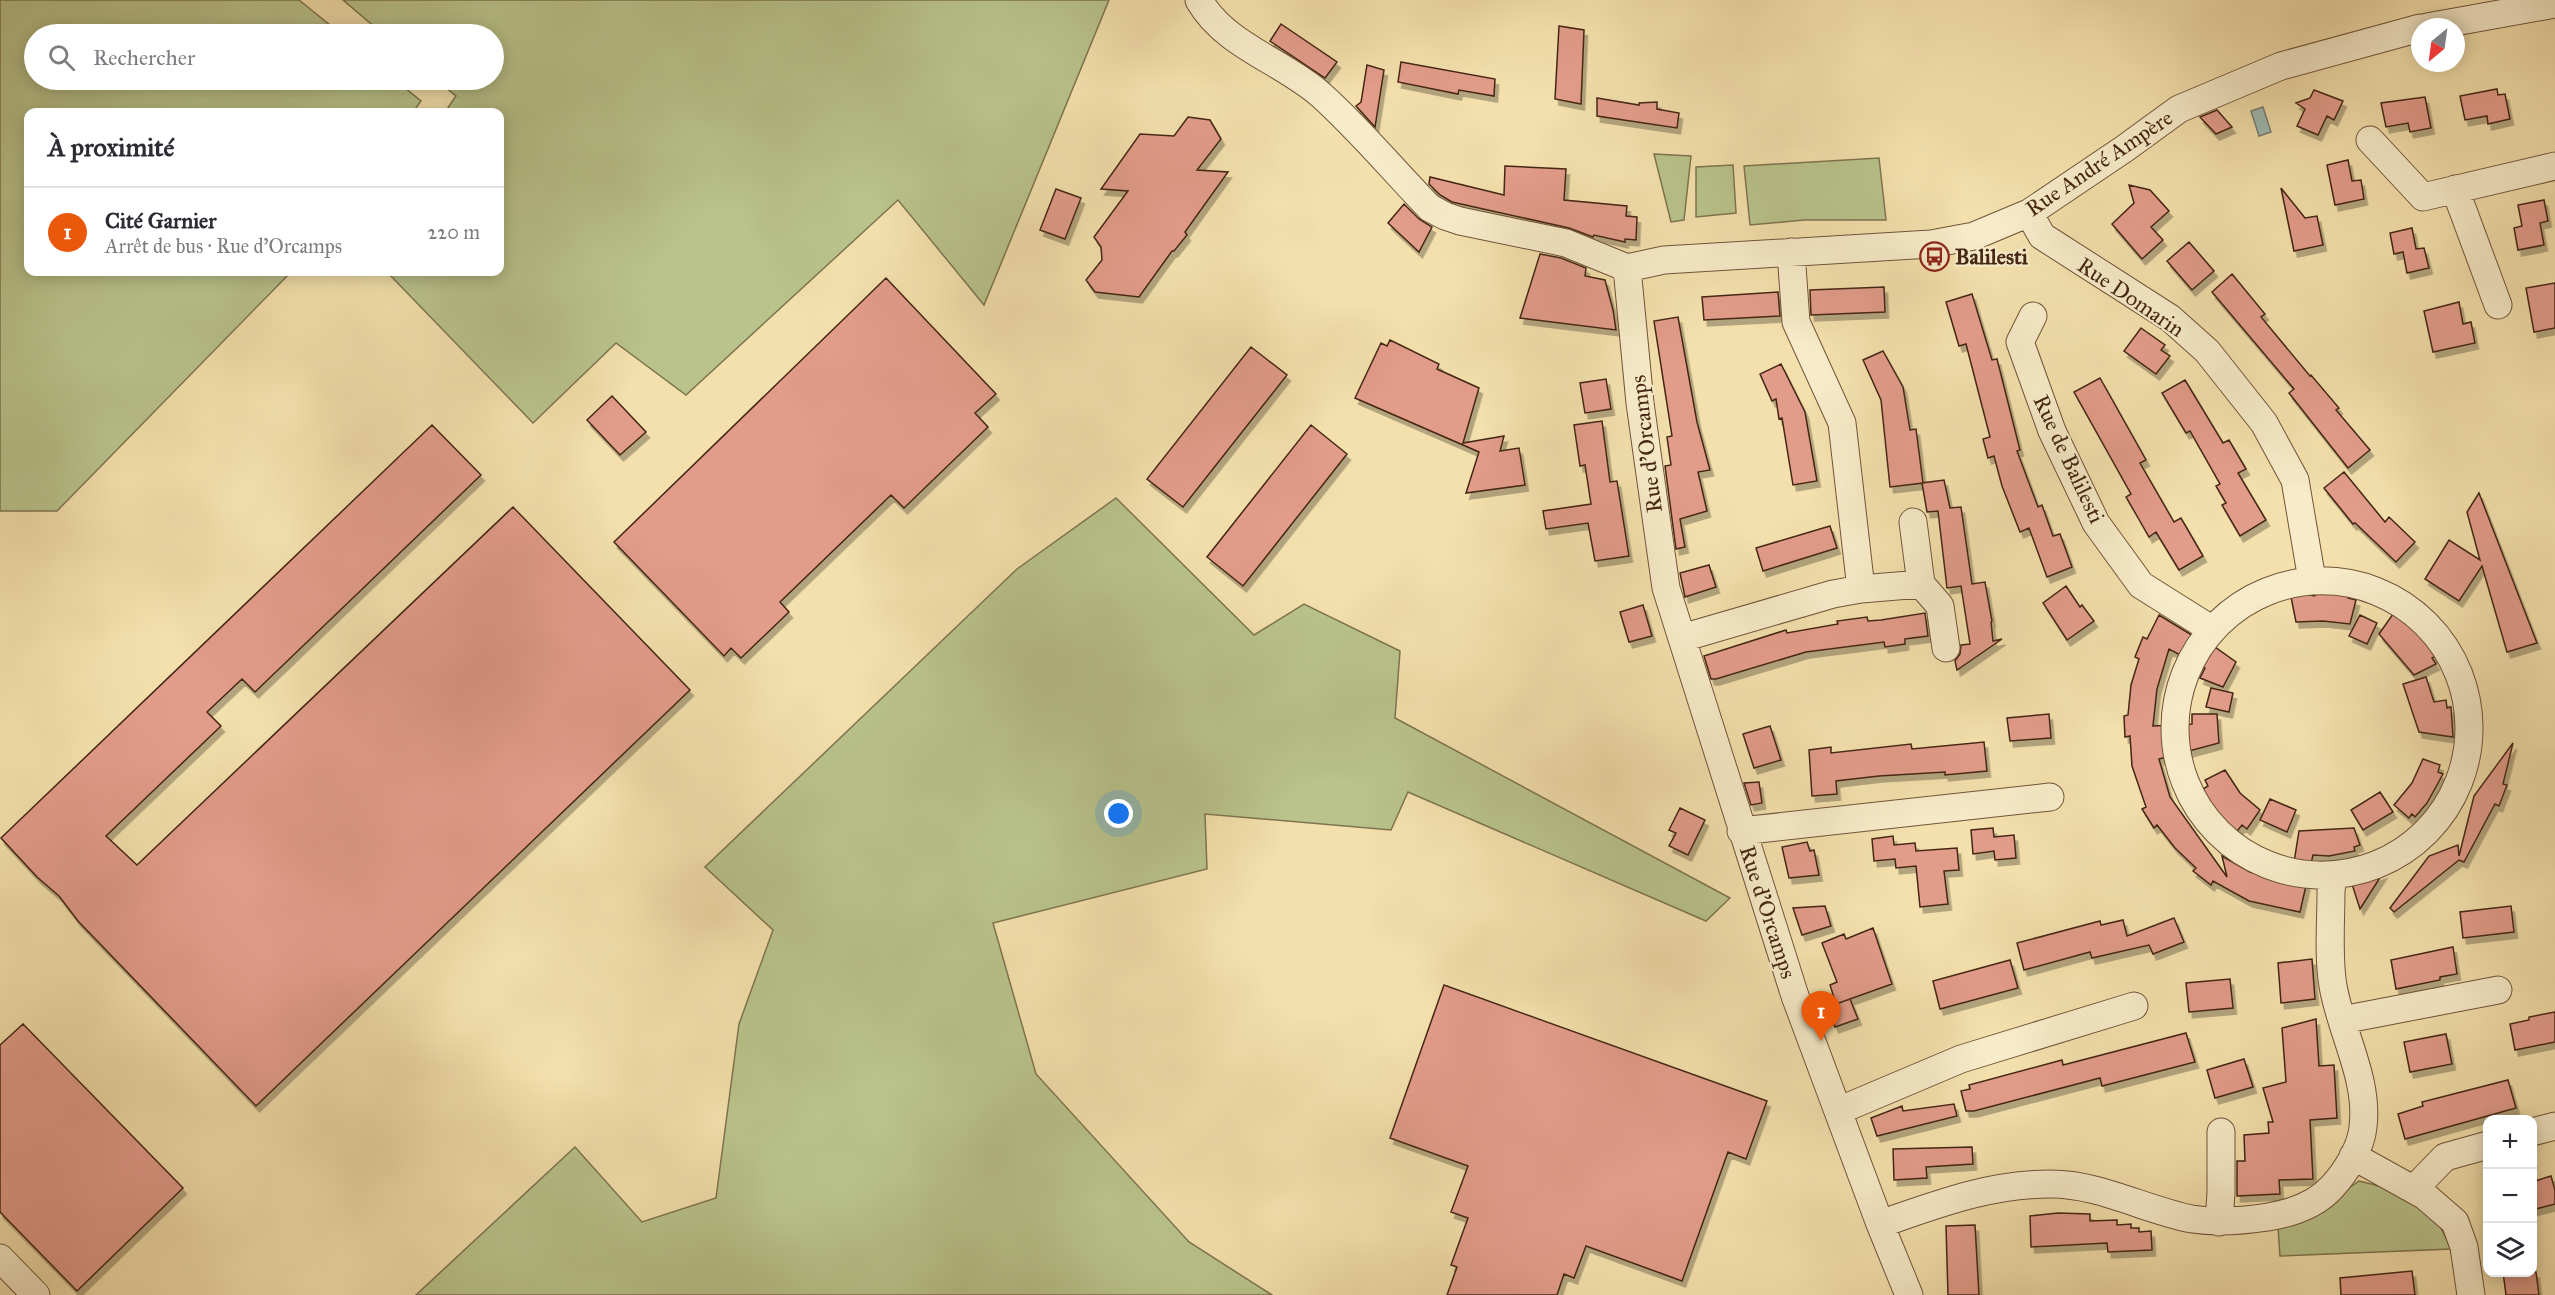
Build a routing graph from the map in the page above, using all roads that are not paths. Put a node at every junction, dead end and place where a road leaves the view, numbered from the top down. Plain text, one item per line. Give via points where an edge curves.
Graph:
1 (1199, 0) edge
2 (2555, 4) edge
3 (2465, 20) edge
4 (2411, 30) edge
5 (2370, 140) dead end
6 (2555, 166) edge
7 (2455, 189) junction
8 (2029, 213) junction
9 (1791, 252) junction
10 (1627, 268) junction
11 (2498, 305) dead end
12 (2032, 316) dead end
13 (1913, 522) dead end
14 (2312, 580) junction
15 (1921, 584) junction
16 (1861, 589) junction
17 (2211, 629) junction
18 (1682, 638) junction
19 (1946, 648) dead end
20 (2050, 797) dead end
21 (1741, 831) junction
22 (2333, 875) junction
23 (2498, 990) dead end
24 (2134, 1006) dead end
25 (2342, 1020) junction
26 (1838, 1111) junction
27 (2555, 1126) edge
28 (2537, 1131) edge
29 (2221, 1132) dead end
30 (2483, 1146) edge
31 (2353, 1156) junction
32 (2414, 1189) junction
33 (2218, 1222) junction
34 (1880, 1224) junction
35 (0, 1258) edge
36 (36, 1295) edge
37 (1910, 1295) edge
38 (2472, 1295) edge

1 - 10 street via 1226,32 1321,95 1430,208 1460,221 1566,243
2 - 3 street
4 - 8 street, Rue André Ampère via 2281,66 2179,109
5 - 7 street via 2423,197
6 - 7 street
7 - 11 street
8 - 9 street, Rue André Ampère via 1974,236 1931,244
8 - 14 street, Rue Domarin via 2042,236 2170,318 2207,351 2264,423 2295,480
9 - 10 street, Rue André Ampère via 1664,260
9 - 16 street via 1796,322 1842,423
10 - 18 street, Rue d'Orcamps via 1652,504 1666,588
12 - 17 street, Rue de Balilesti via 2020,342 2052,431 2096,523 2141,585
13 - 15 street
14 - 17 street via 2274,587 2240,604
14 - 22 street via 2354,583 2393,598 2427,624 2456,667 2467,697 2470,738 2461,779 2441,816 2419,839 2374,866
15 - 16 street
15 - 19 street via 1940,606
16 - 18 street
17 - 22 street via 2189,661 2176,698 2174,737 2181,775 2199,810 2225,839 2249,856 2294,873
18 - 21 street, Rue d'Orcamps
20 - 21 street
21 - 26 street, Rue d'Orcamps
22 - 25 street via 2333,985
23 - 25 street
24 - 26 street via 1961,1059
25 - 31 street via 2363,1097 2363,1129
26 - 34 street, Rue d'Orcamps
27 - 28 street
29 - 33 street
30 - 32 street via 2445,1157
31 - 32 street
31 - 33 street via 2341,1178 2323,1197 2290,1213
32 - 38 street via 2455,1222 2464,1247
33 - 34 street via 2054,1184 1971,1193
34 - 37 street, Rue d'Orcamps
35 - 36 street

